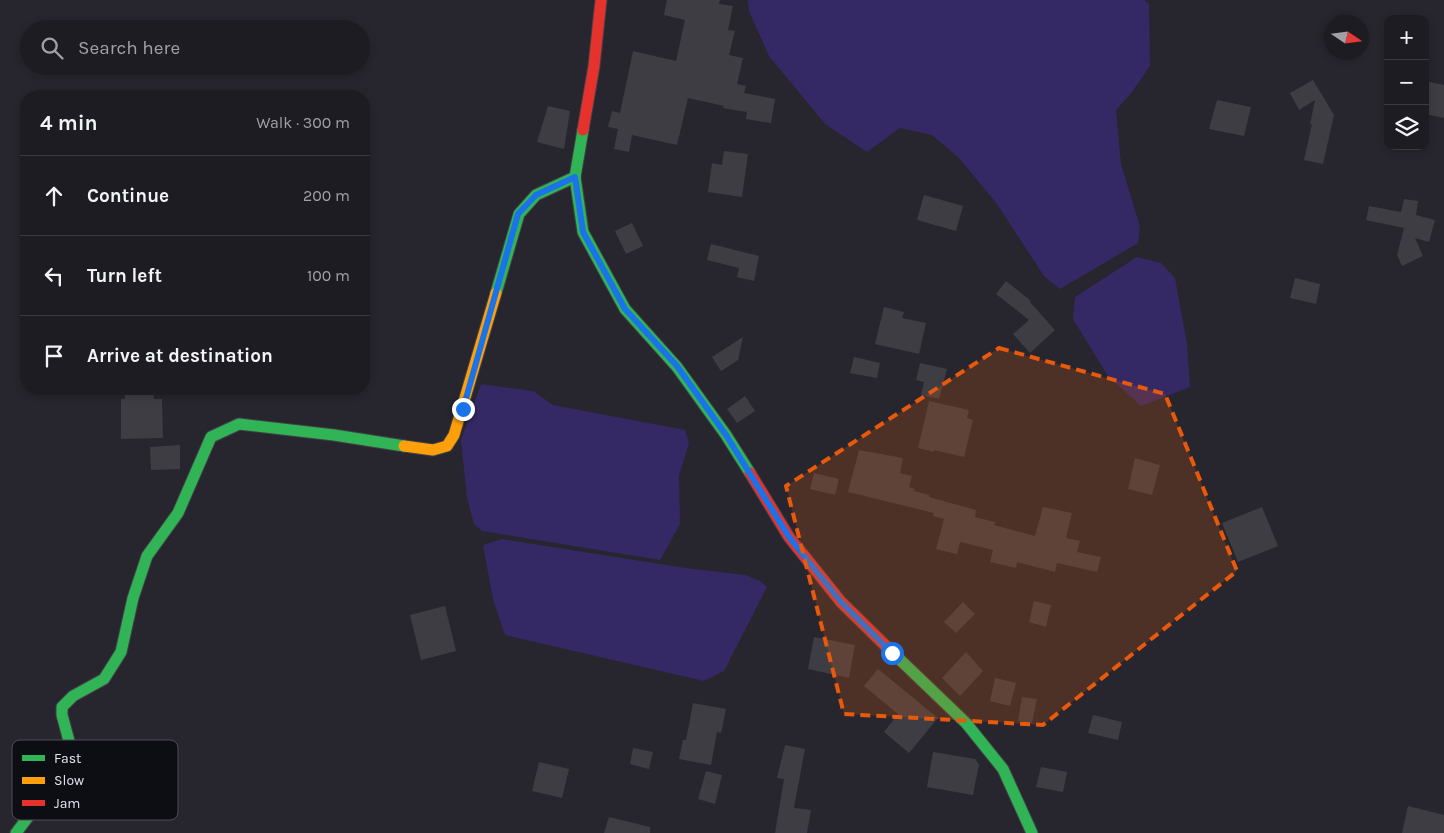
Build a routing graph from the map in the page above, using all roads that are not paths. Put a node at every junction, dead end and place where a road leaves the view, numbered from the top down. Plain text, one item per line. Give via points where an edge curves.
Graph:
1 (601, 0) edge
2 (575, 177) junction
3 (70, 740) edge
4 (26, 820) edge
5 (16, 833) edge
6 (1032, 833) edge

1 - 2 street via 594,66
2 - 3 street via 536,195 518,214 463,409 447,446 432,450 239,424 211,437 178,513 147,556 120,652 104,679 73,696 62,707
2 - 6 street via 583,232 625,309 677,366 726,435 789,537 841,602 966,723 1003,769
4 - 5 street

